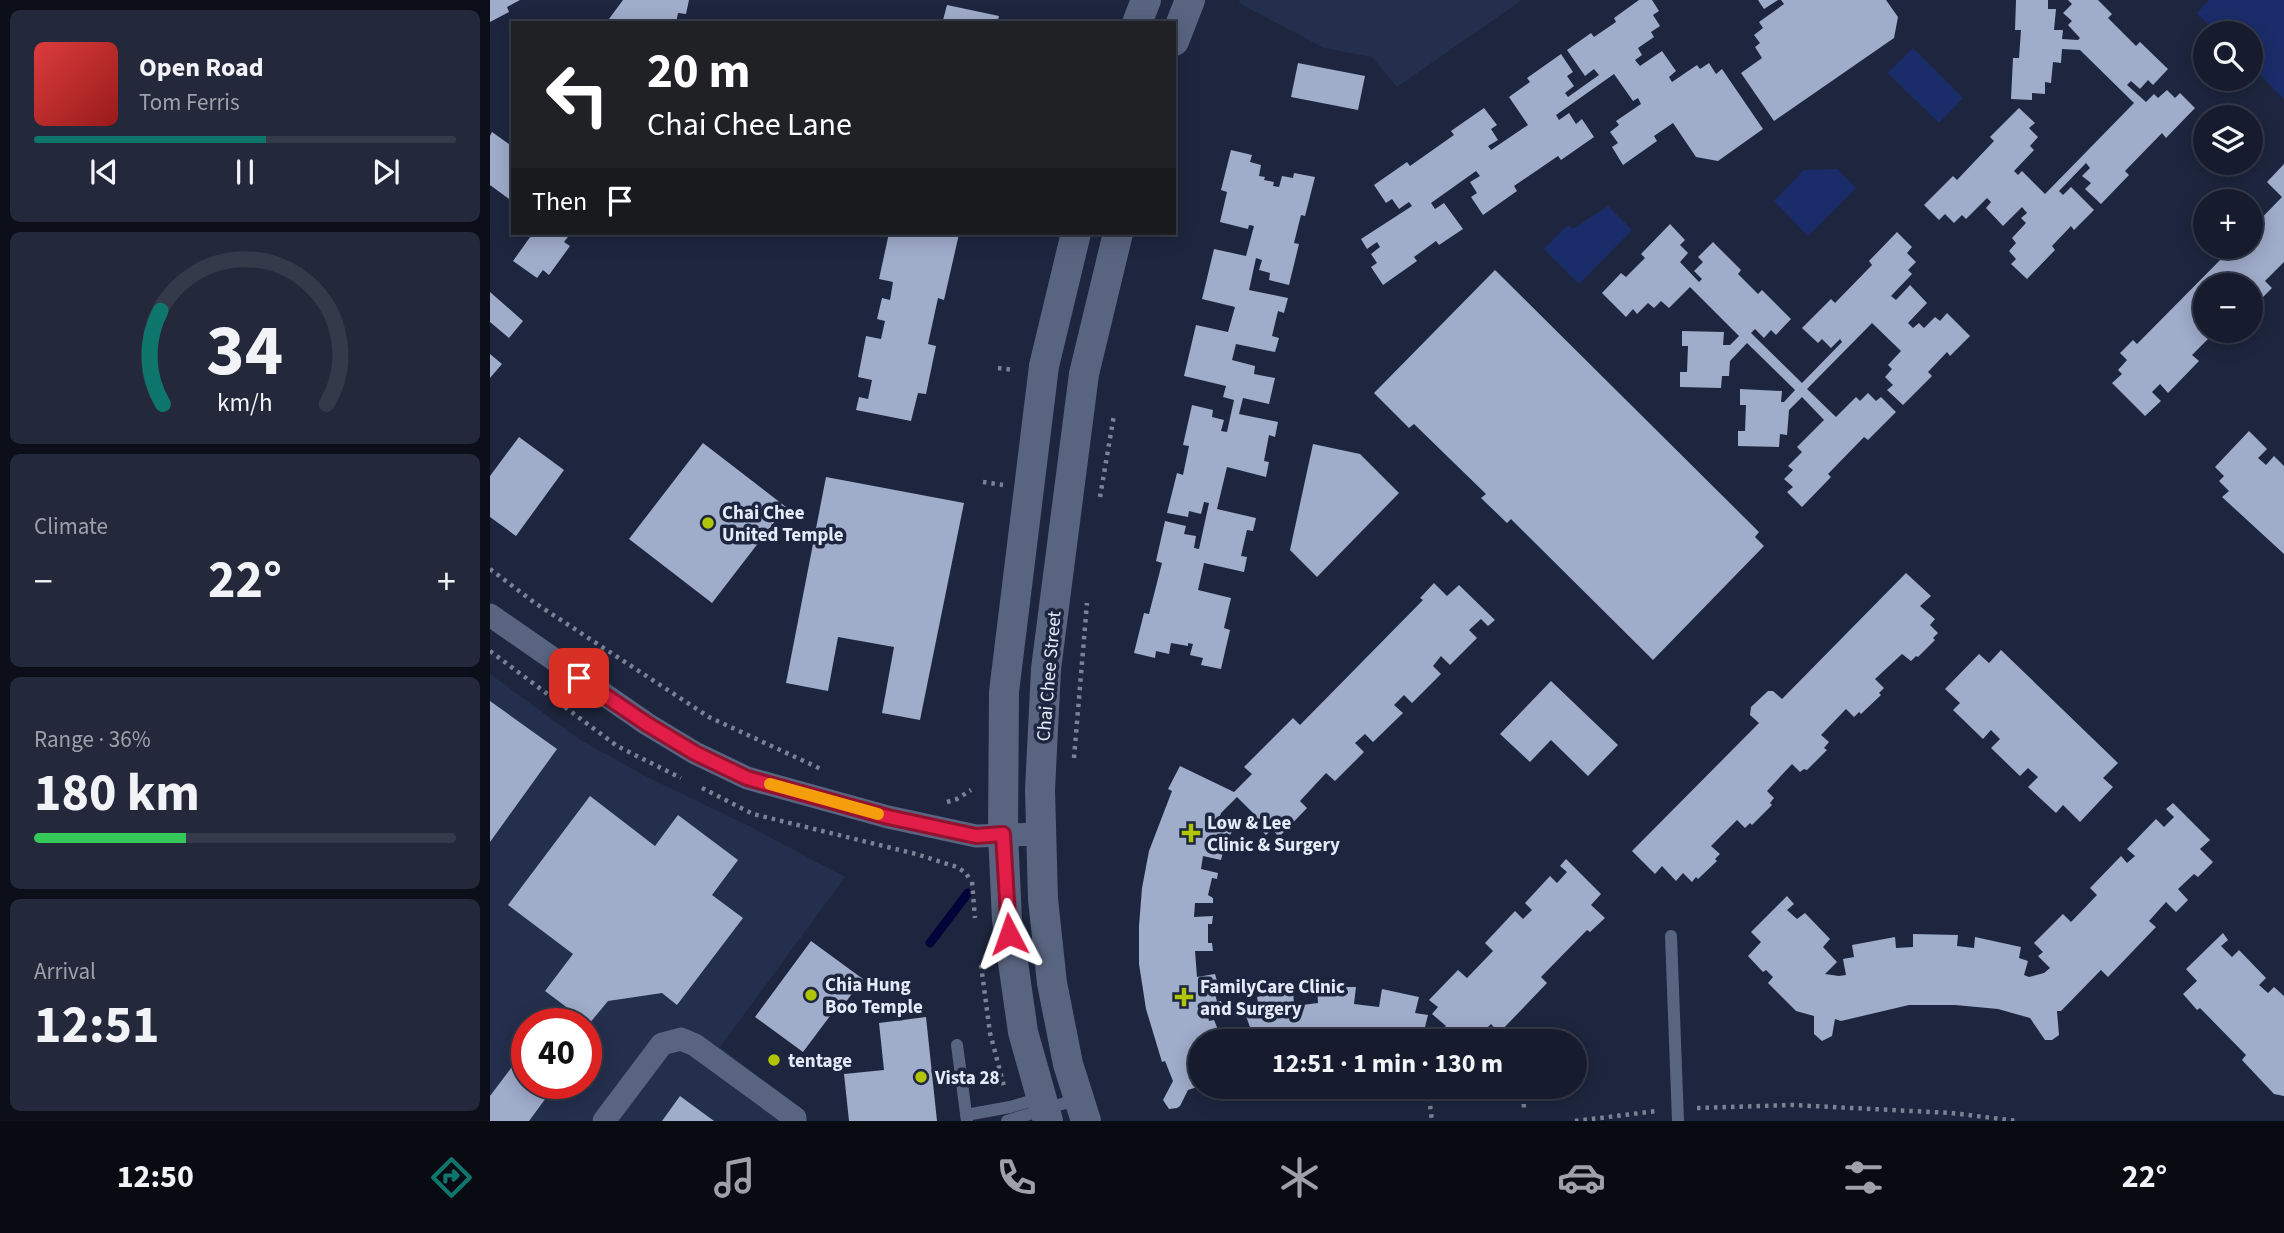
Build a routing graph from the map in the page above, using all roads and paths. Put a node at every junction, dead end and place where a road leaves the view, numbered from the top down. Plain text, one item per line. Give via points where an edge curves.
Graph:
1 (1146, 0) edge
2 (1190, 0) edge
3 (1139, 21) edge
4 (1176, 36) edge
5 (1076, 235) edge
6 (1118, 235) edge
7 (998, 368) dead end
8 (1006, 369) dead end
9 (1114, 415) dead end
10 (983, 482) dead end
11 (999, 484) dead end
12 (1099, 505) dead end
13 (490, 569) edge
14 (1087, 594) dead end
15 (490, 615) edge
16 (1073, 766) dead end
17 (829, 773) dead end
18 (971, 790) dead end
19 (942, 803) dead end
20 (1003, 834) junction
21 (1042, 834) junction
22 (1671, 936) dead end
23 (957, 1045) dead end
24 (1429, 1099) edge
25 (1524, 1099) edge
26 (1524, 1109) dead end
27 (1044, 1110) edge
28 (1082, 1110) edge
29 (1678, 1115) edge
30 (966, 1118) edge
31 (604, 1121) edge
32 (795, 1121) edge
33 (1007, 1121) edge
34 (1432, 1121) edge
35 (1575, 1121) edge
36 (2018, 1121) edge

1 - 3 street
2 - 4 street
5 - 20 street, Chai Chee Street via 1044,366 1004,692
6 - 21 street, Chai Chee Street via 1084,374 1049,643 1040,790
7 - 8 path
9 - 12 path
10 - 11 path
13 - 17 path via 709,717
14 - 16 path
15 - 20 street via 647,724 747,778 900,820 976,836
18 - 19 path
20 - 21 street
20 - 27 street, Chai Chee Street via 1015,986
21 - 28 street, Chai Chee Street via 1052,983
22 - 29 lane
23 - 30 lane
24 - 34 path
25 - 26 path
27 - 28 lane
27 - 30 lane via 1010,1107
27 - 33 lane
29 - 35 path
29 - 36 path via 1793,1105
31 - 32 street via 662,1044 681,1040 695,1045

